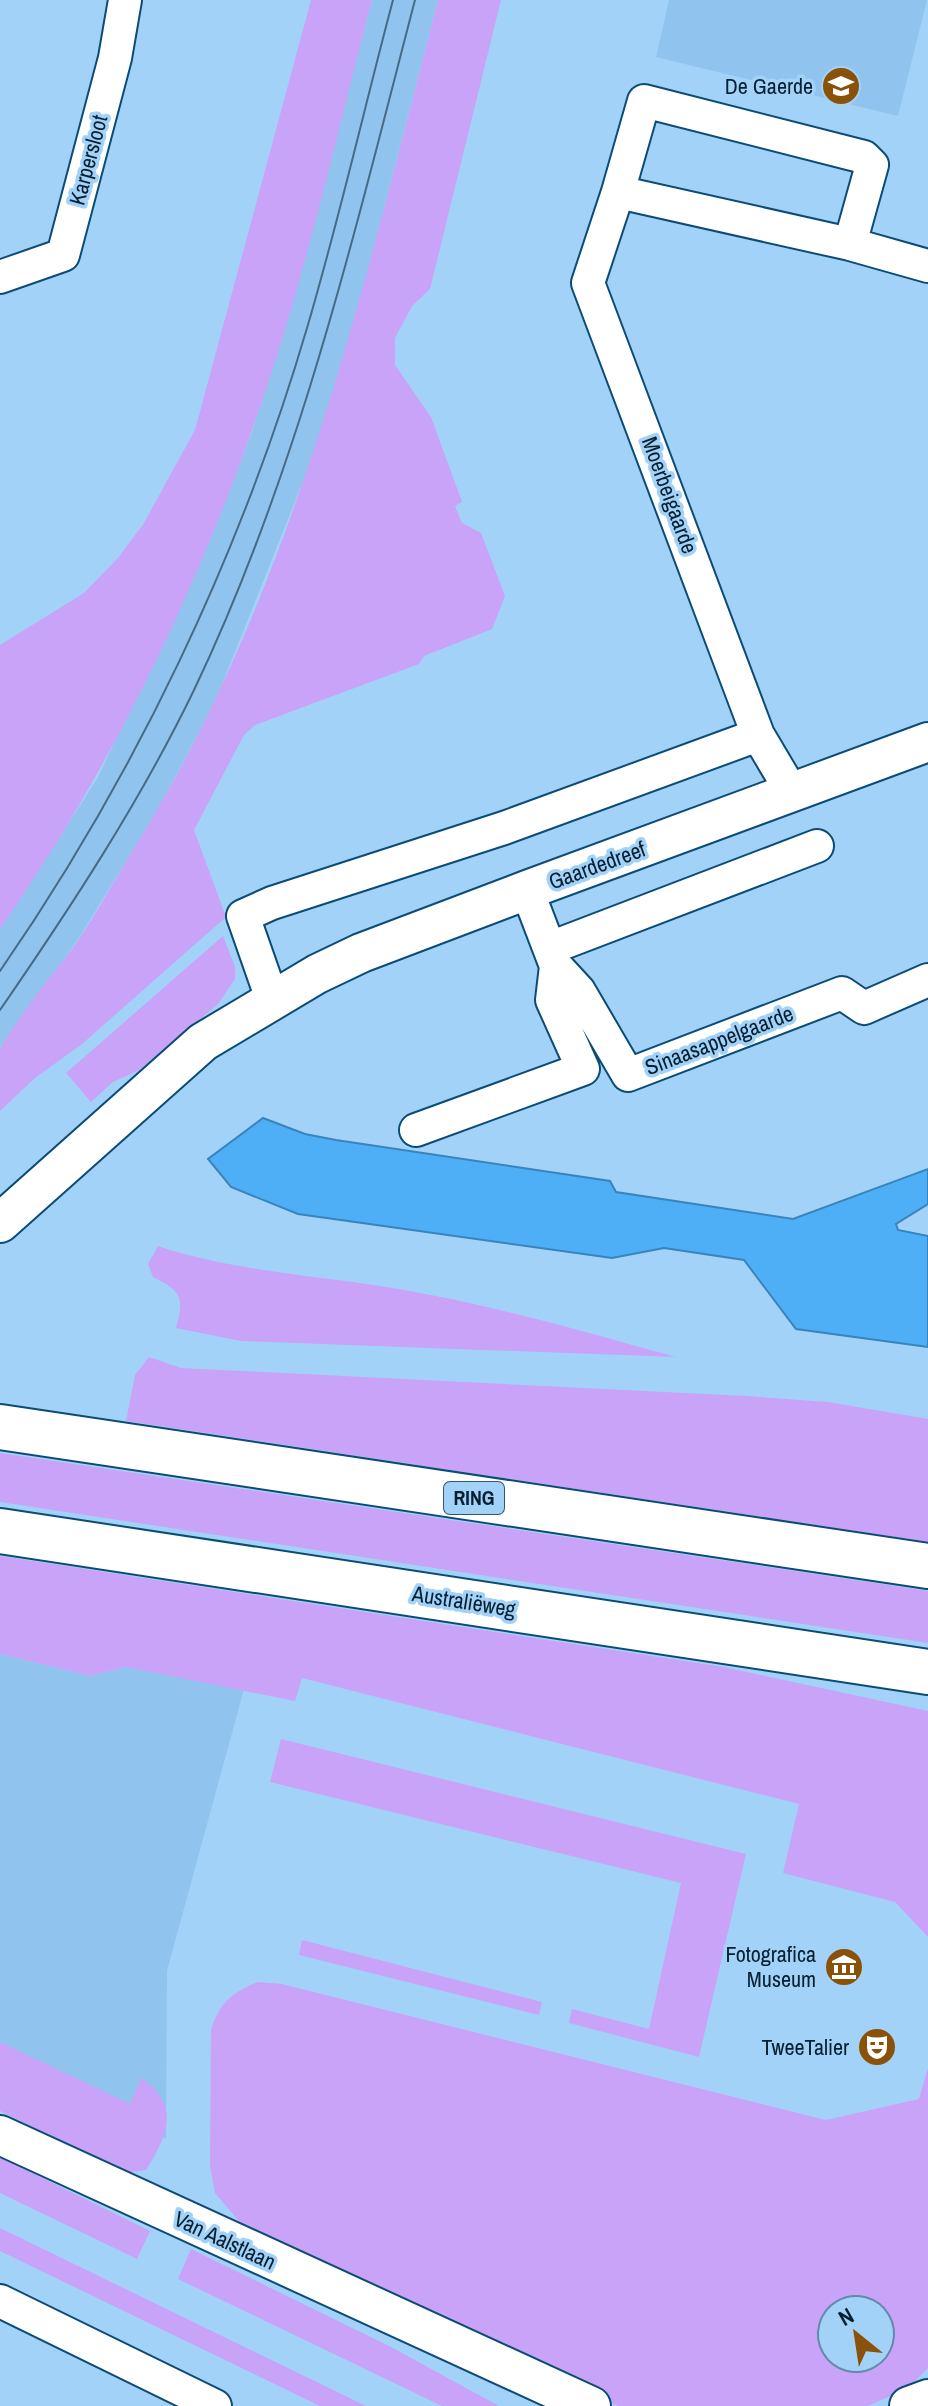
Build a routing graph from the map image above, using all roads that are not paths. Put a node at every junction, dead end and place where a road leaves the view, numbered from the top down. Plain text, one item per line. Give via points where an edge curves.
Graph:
1 (125, 0) edge
2 (618, 192) junction
3 (850, 244) junction
4 (928, 266) edge
5 (0, 277) edge
6 (758, 735) junction
7 (928, 742) edge
8 (793, 794) junction
9 (817, 846) dead end
10 (527, 890) junction
11 (553, 957) junction
12 (928, 980) edge
13 (272, 999) junction
14 (416, 1130) dead end
15 (0, 1223) edge
16 (10, 1429) edge
17 (0, 1531) edge
18 (928, 1566) edge
19 (928, 1672) edge
20 (0, 2135) edge
21 (0, 2301) edge
22 (450, 2343) junction
23 (928, 2399) edge
24 (215, 2406) edge
25 (526, 2406) edge
26 (591, 2406) edge
27 (909, 2406) edge

1 - 5 street, Karpersloot via 63,255
2 - 3 street
2 - 3 street, Moerbeigaarde via 644,101 864,157 872,165
2 - 6 street, Moerbeigaarde via 588,283
3 - 4 street
6 - 8 street, Moerbeigaarde
6 - 13 street via 243,916
7 - 8 street, Gaardedreef
8 - 10 street, Gaardedreef
9 - 11 street
10 - 11 street, Sinaasappelgaarde
10 - 13 street, Gaardedreef via 361,953
11 - 12 street, Sinaasappelgaarde via 628,1075 842,993 864,1008
11 - 14 street, Sinaasappelgaarde via 552,1000 583,1069
13 - 15 street, Gaardedreef via 203,1042
16 - 18 main road, RING
17 - 19 main road, Australiëweg
20 - 22 street, Van Aalstlaan
21 - 24 street
22 - 25 street, Van Aalstlaan
22 - 26 street, Van Aalstlaan
23 - 27 street

